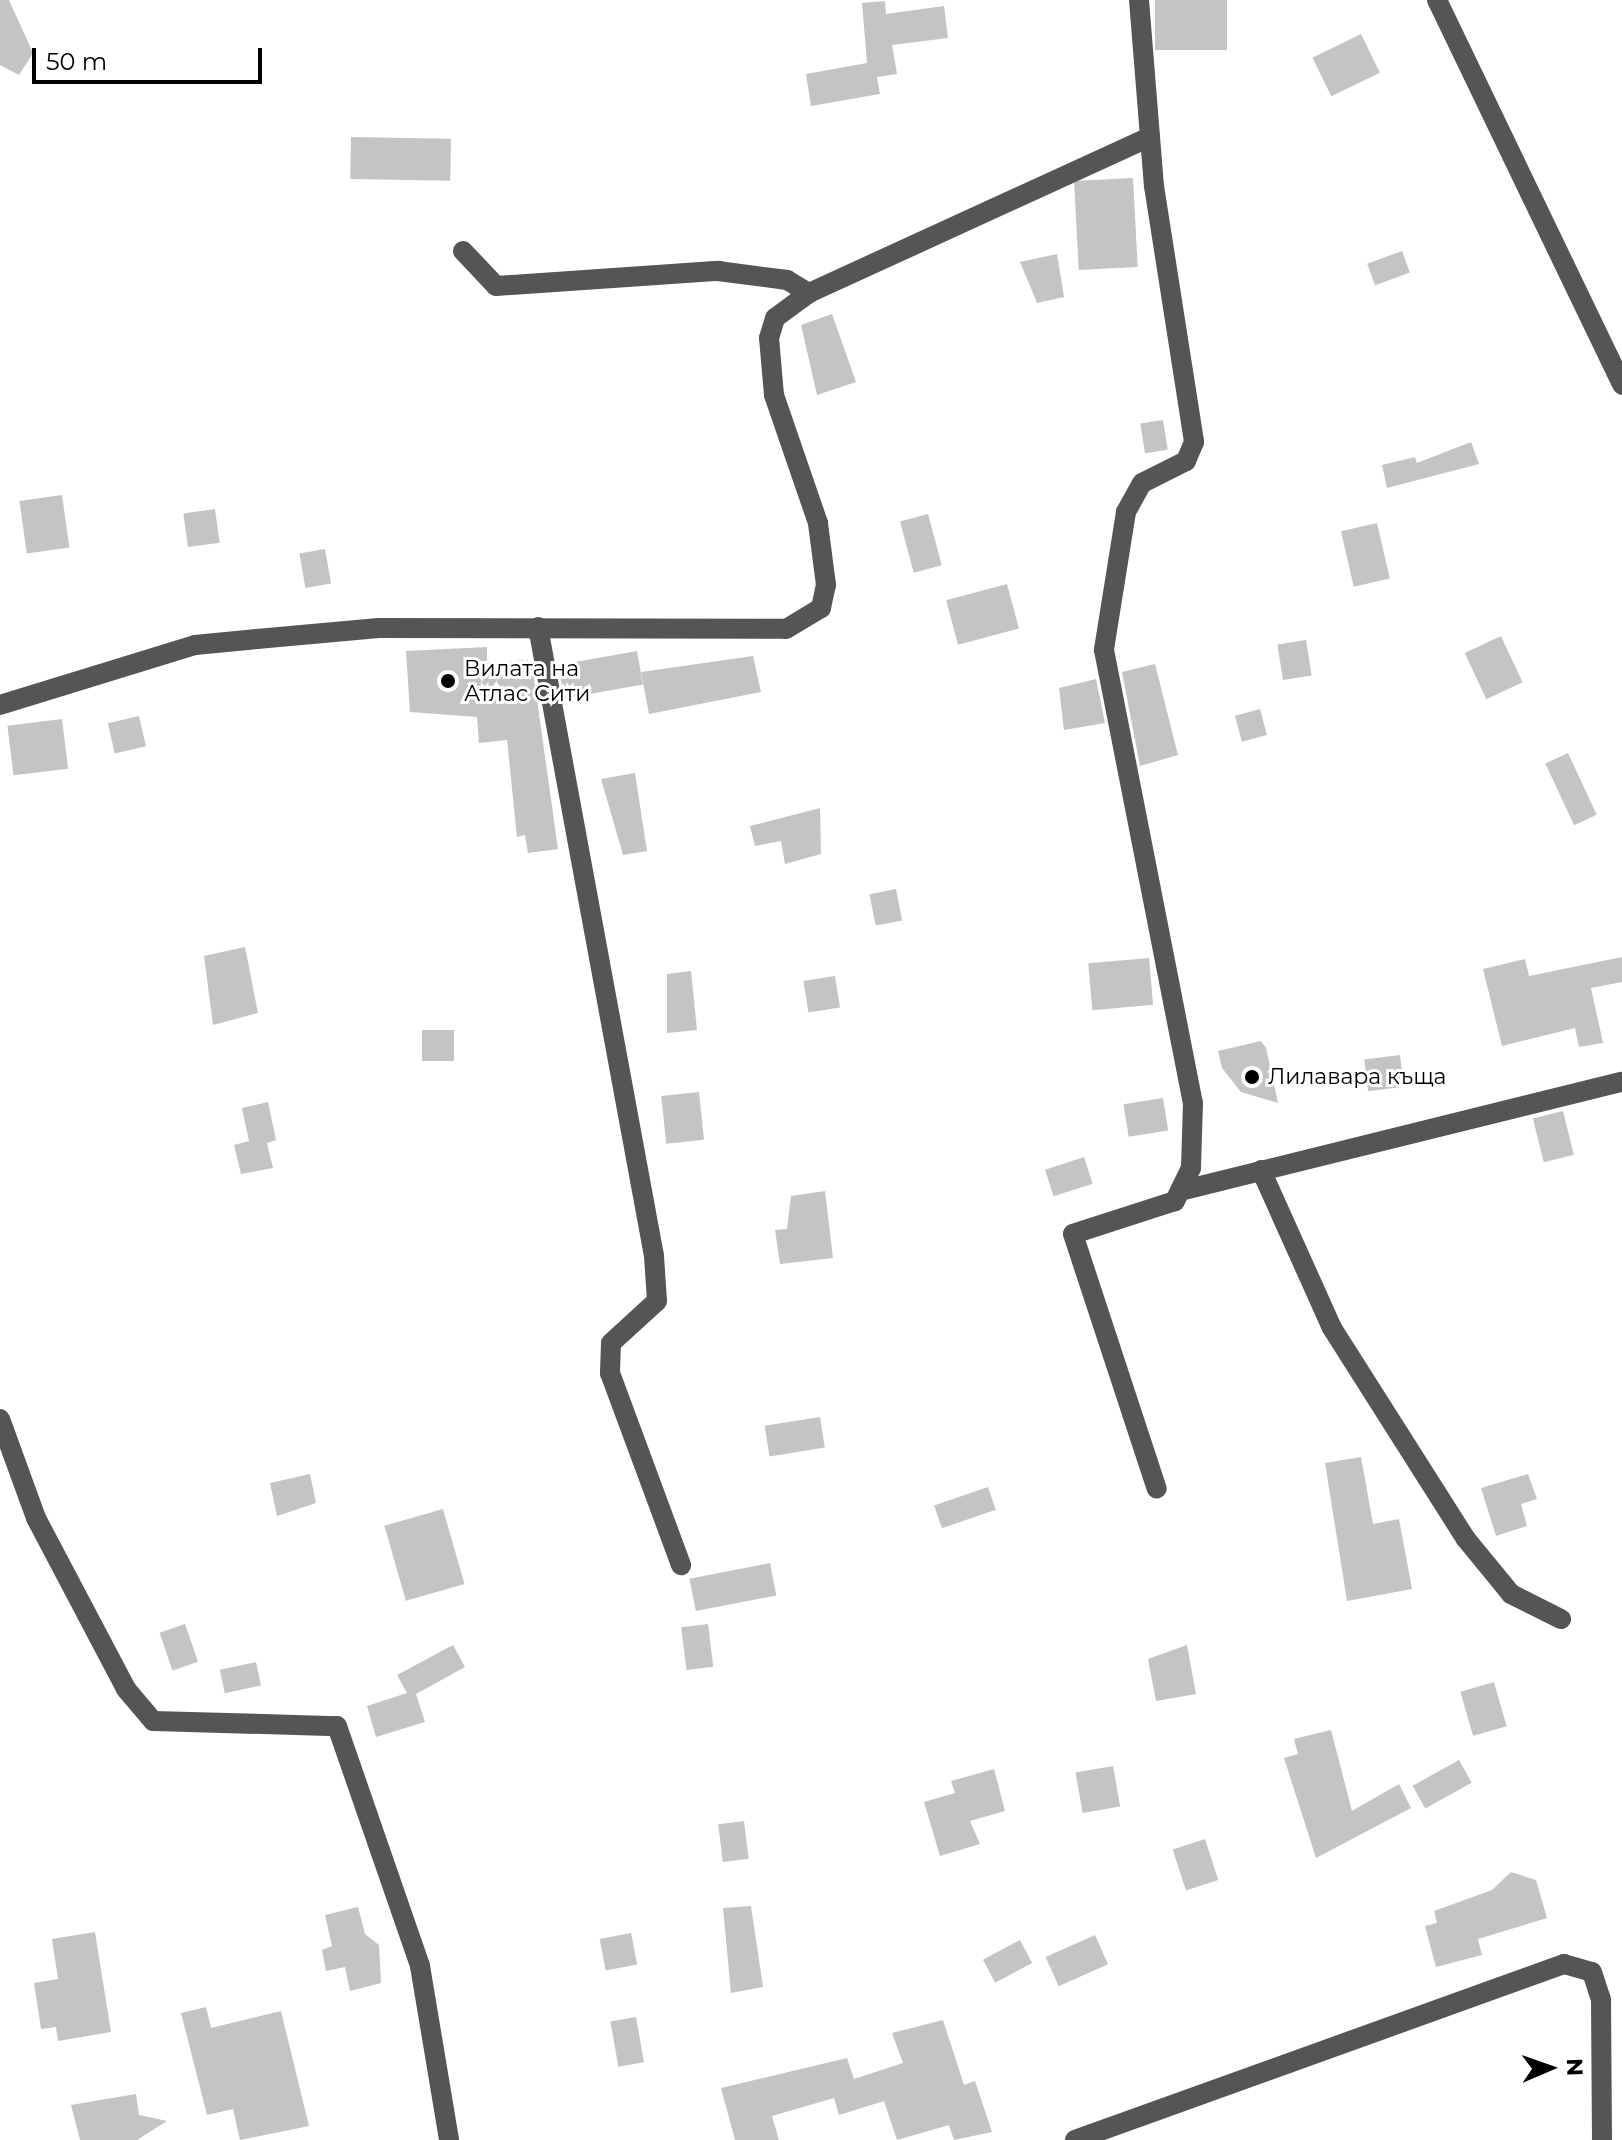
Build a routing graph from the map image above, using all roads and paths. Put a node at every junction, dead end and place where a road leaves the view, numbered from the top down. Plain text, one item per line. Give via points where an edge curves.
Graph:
1 (1139, 0) edge
2 (1437, 0) edge
3 (1150, 137) junction
4 (463, 251) dead end
5 (809, 293) junction
6 (1622, 385) edge
7 (538, 627) junction
8 (0, 705) edge
9 (1622, 1082) edge
10 (1261, 1170) junction
11 (1180, 1191) junction
12 (0, 1419) edge
13 (1157, 1489) dead end
14 (681, 1565) dead end
15 (1561, 1619) dead end
16 (449, 2140) edge
17 (1075, 2140) edge
18 (1602, 2140) edge

1 - 3 street
2 - 6 street
3 - 5 street
3 - 11 street via 1194,442 1186,461 1142,483 1126,512 1104,650 1193,1103 1191,1168
4 - 5 street via 496,286 718,271 787,280
5 - 7 street via 775,318 768,357 785,440 818,523 826,585 821,608 786,629
7 - 8 street via 379,628 195,645
7 - 14 street via 654,1256 657,1301 611,1343 610,1373
9 - 10 street
10 - 11 street
10 - 15 street via 1332,1328 1466,1539 1511,1594
11 - 13 street via 1175,1201 1141,1215 1073,1234
12 - 16 street via 36,1518 126,1689 153,1721 337,1726 420,1966
17 - 18 street via 1564,1964 1592,1972 1601,1999

